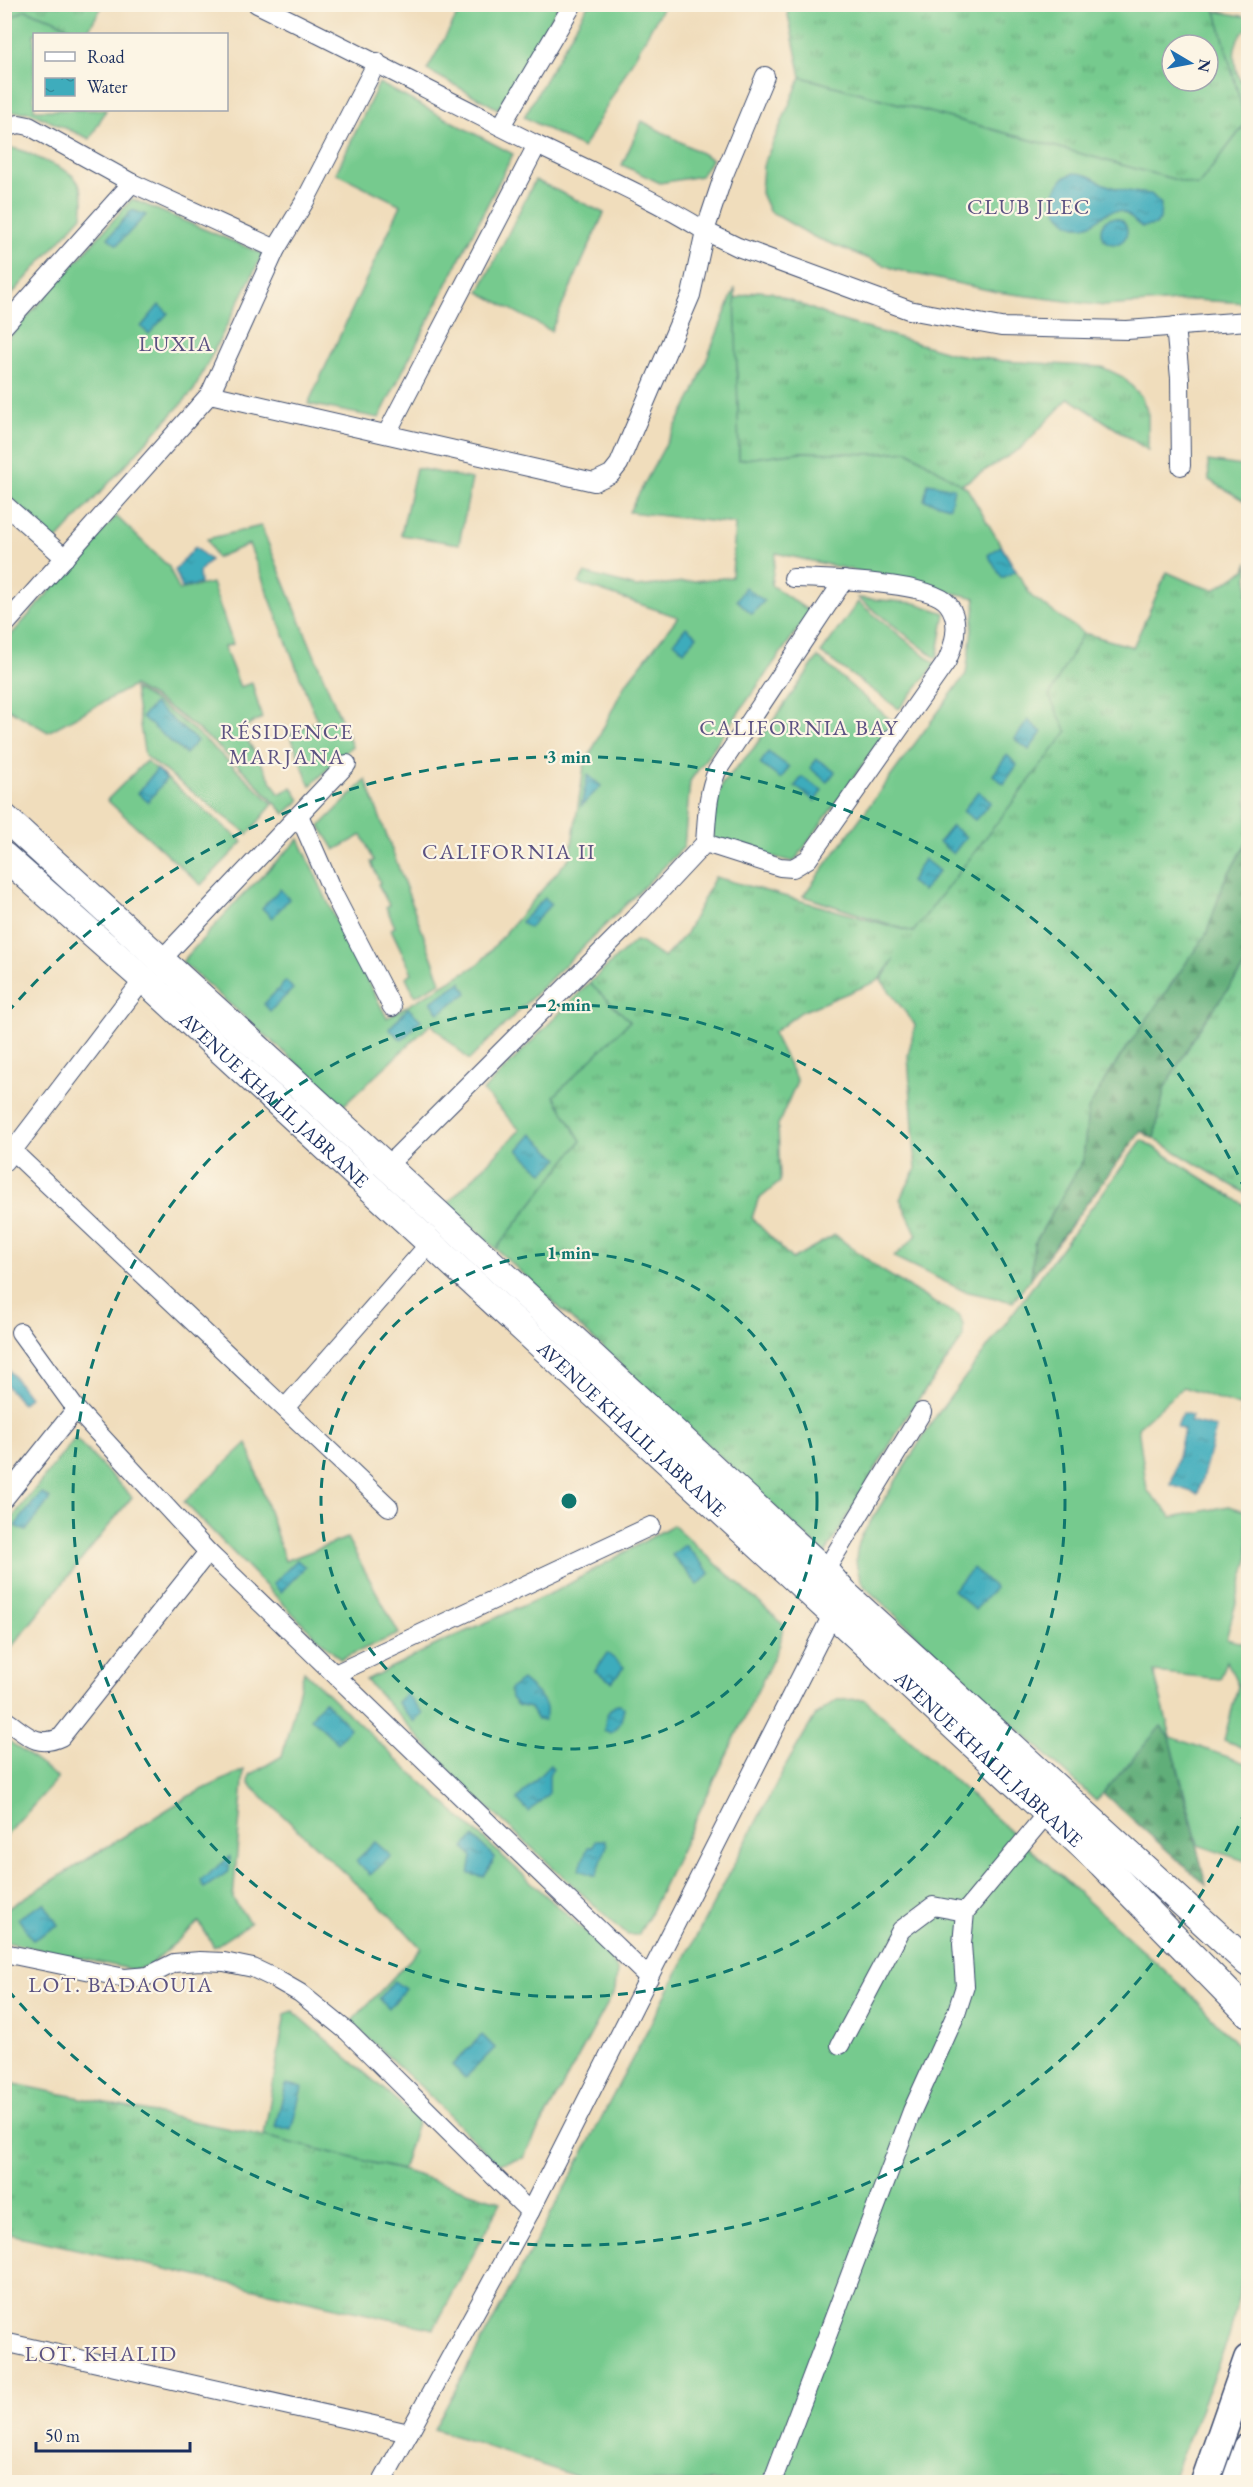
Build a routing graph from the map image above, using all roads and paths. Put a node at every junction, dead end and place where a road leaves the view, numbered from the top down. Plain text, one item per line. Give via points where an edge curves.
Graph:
1 (257, 4) edge
2 (573, 4) edge
3 (377, 62) junction
4 (765, 76) dead end
5 (501, 126) junction
6 (4, 128) edge
7 (537, 145) junction
8 (132, 183) junction
9 (705, 231) junction
10 (276, 249) junction
11 (1248, 321) edge
12 (4, 326) edge
13 (1175, 326) junction
14 (210, 394) junction
15 (387, 433) junction
16 (1181, 466) dead end
17 (4, 504) edge
18 (65, 558) junction
19 (793, 578) dead end
20 (844, 580) junction
21 (4, 626) edge
22 (347, 764) dead end
23 (299, 815) junction
24 (4, 817) edge
25 (705, 843) junction
26 (4, 856) edge
27 (152, 970) junction
28 (392, 1007) dead end
29 (7, 1152) edge
30 (386, 1167) junction
31 (430, 1243) junction
32 (20, 1332) dead end
33 (285, 1408) junction
34 (76, 1409) junction
35 (922, 1412) dead end
36 (4, 1499) edge
37 (389, 1507) dead end
38 (651, 1526) dead end
39 (208, 1552) junction
40 (825, 1571) junction
41 (838, 1603) junction
42 (335, 1674) junction
43 (4, 1719) edge
44 (1047, 1813) junction
45 (965, 1912) junction
46 (4, 1953) edge
47 (1248, 1963) edge
48 (650, 1978) junction
49 (1248, 2013) edge
50 (840, 2045) dead end
51 (530, 2212) junction
52 (4, 2343) edge
53 (1248, 2359) edge
54 (409, 2433) junction
55 (1248, 2448) edge
56 (382, 2482) edge
57 (772, 2482) edge
58 (1205, 2482) edge
59 (1236, 2482) edge

1 - 3 street
2 - 5 street
3 - 5 street
3 - 10 street
4 - 9 street
5 - 7 street
6 - 8 street via 29,126
7 - 9 street via 667,208
7 - 15 street
8 - 10 street
8 - 12 street
9 - 13 street via 909,310 1001,327 1127,330
9 - 15 street via 691,295 672,342 619,464 604,479 586,482
10 - 14 street
11 - 13 street
13 - 16 street
14 - 15 street
14 - 18 street
17 - 18 street
18 - 21 street
19 - 20 street
20 - 25 street via 717,771 708,802
20 - 25 street via 938,596 947,603 956,640 947,661 800,866 780,867
22 - 23 street
23 - 27 street
23 - 28 street via 335,897
24 - 27 main road, AVENUE KHALIL JABRANE
25 - 30 street via 632,922
26 - 27 main road, AVENUE KHALIL JABRANE
27 - 29 street
27 - 30 main road, AVENUE KHALIL JABRANE
27 - 31 main road, AVENUE KHALIL JABRANE
29 - 33 street
30 - 40 main road, AVENUE KHALIL JABRANE
31 - 33 street
31 - 41 main road, AVENUE KHALIL JABRANE
32 - 34 street
33 - 37 street
34 - 36 street
34 - 39 street
35 - 40 street via 902,1455
38 - 42 street
39 - 42 street
39 - 43 street via 61,1737 36,1742
40 - 41 main road, AVENUE KHALIL JABRANE
41 - 44 main road, AVENUE KHALIL JABRANE
41 - 47 main road, AVENUE KHALIL JABRANE
41 - 48 street
42 - 48 street
44 - 45 street
44 - 49 main road, AVENUE KHALIL JABRANE
45 - 50 street via 933,1906 901,1930
45 - 57 street via 965,1986 956,2014 912,2111
46 - 51 street via 125,1978 148,1976 174,1963 200,1961 253,1968 274,1978 300,1993 348,2032
48 - 51 street
51 - 54 street
52 - 54 street
53 - 58 highway
54 - 56 street
55 - 59 highway

